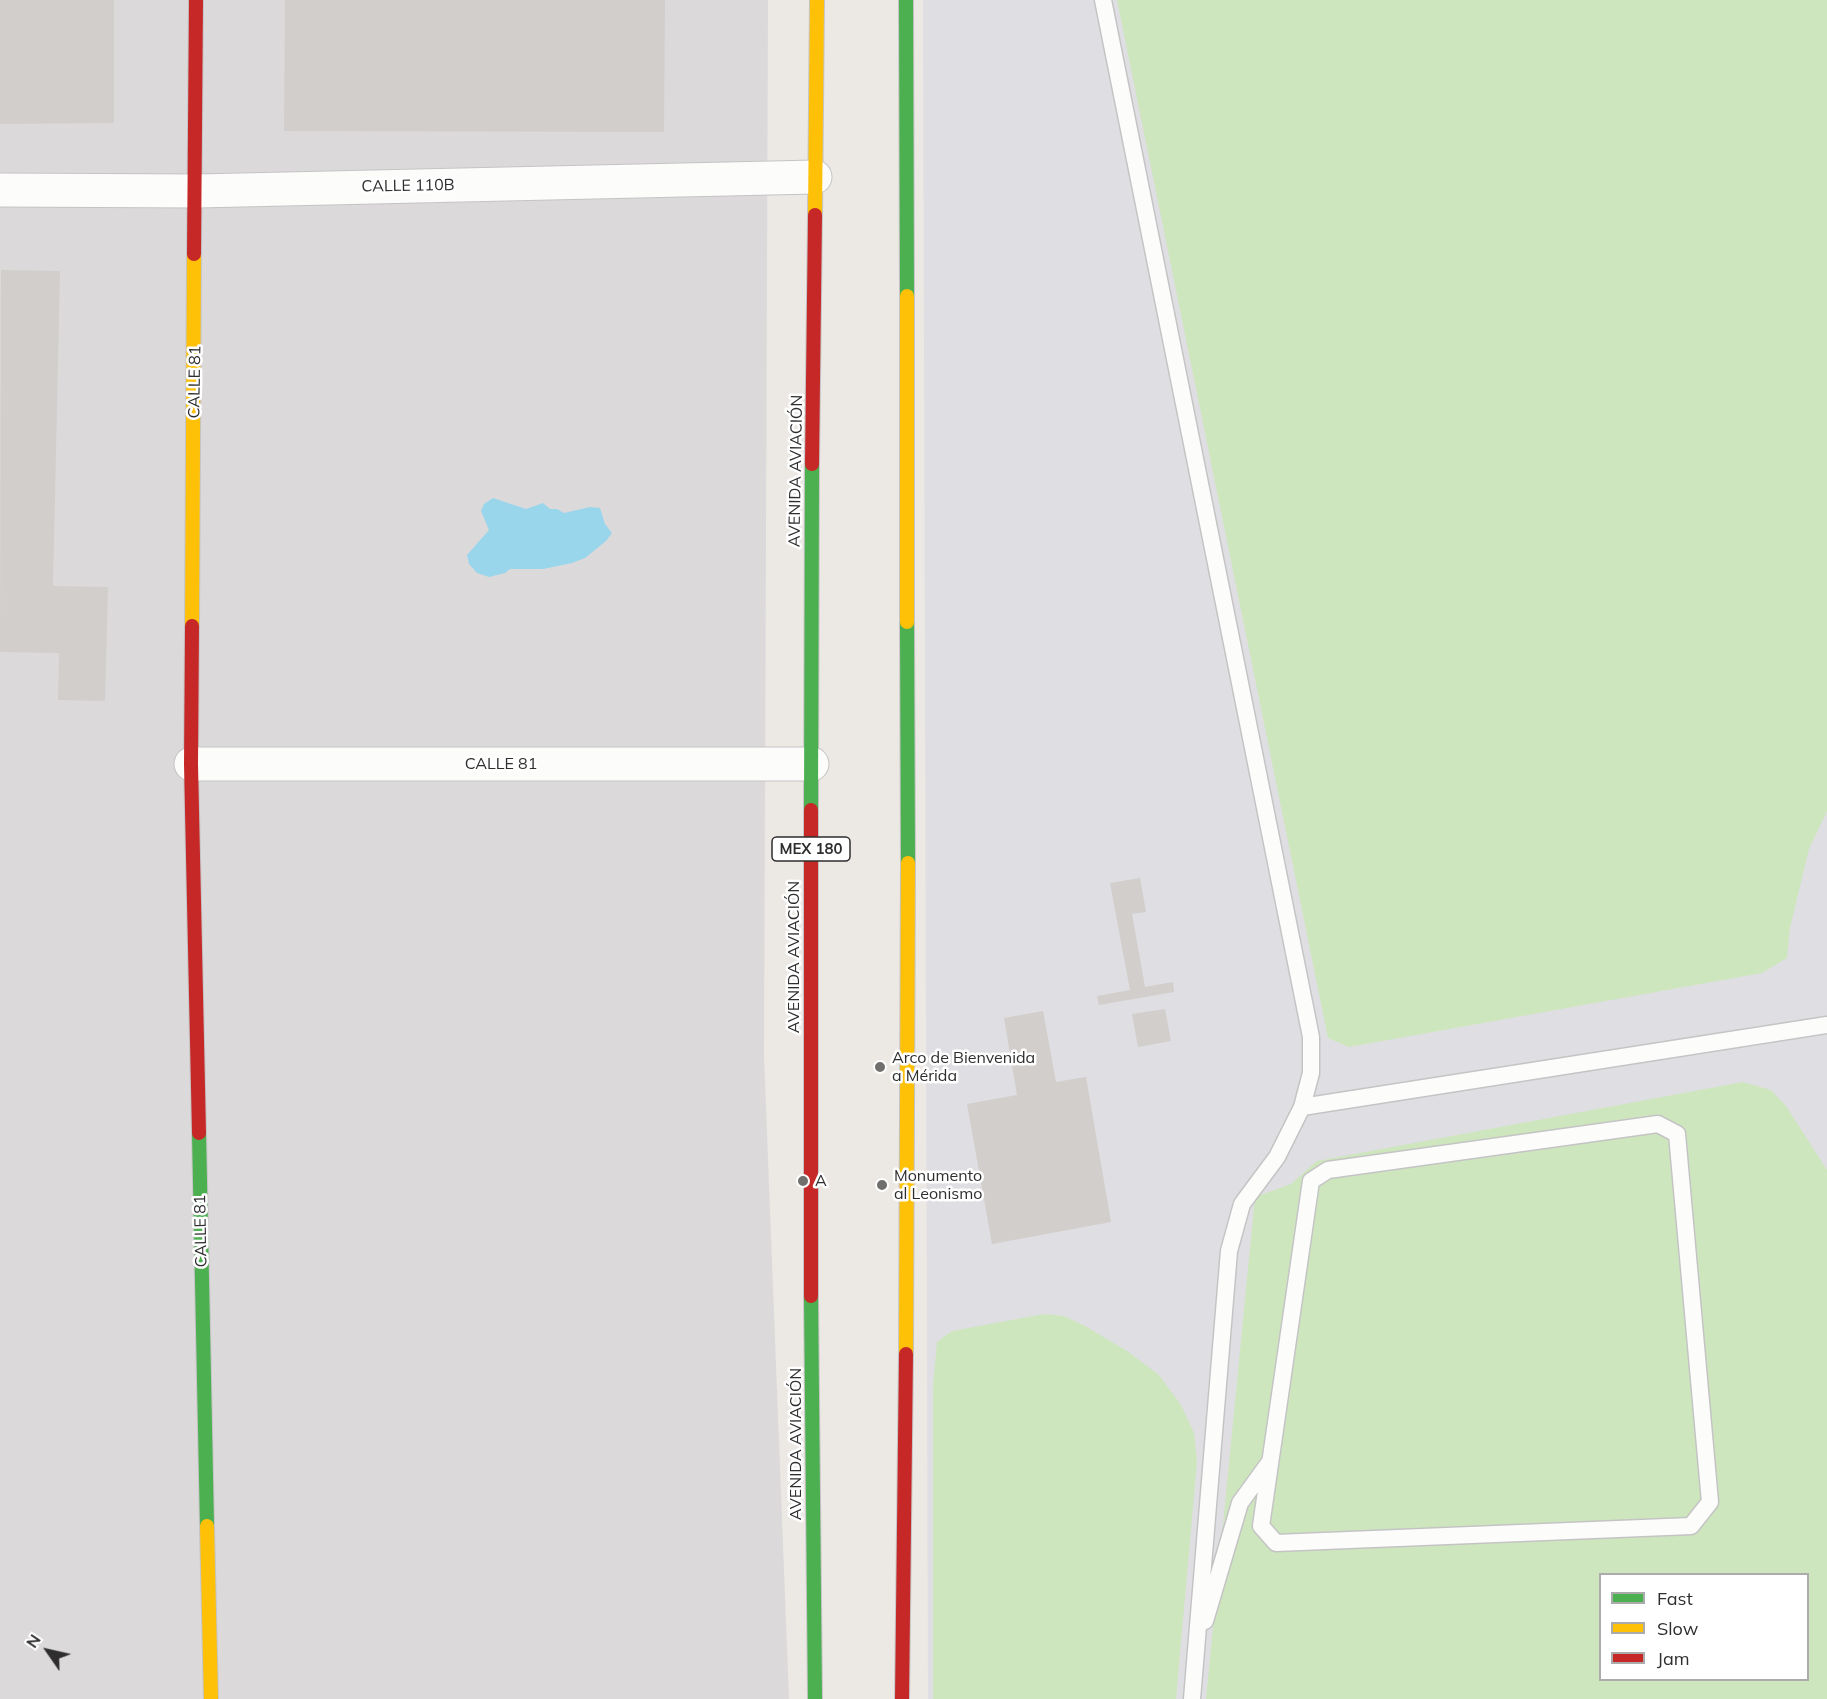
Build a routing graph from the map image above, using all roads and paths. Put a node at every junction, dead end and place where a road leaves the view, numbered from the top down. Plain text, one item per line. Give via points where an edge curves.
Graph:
1 (196, 0) edge
2 (817, 0) edge
3 (906, 0) edge
4 (1103, 0) edge
5 (815, 177) junction
6 (0, 190) edge
7 (197, 191) junction
8 (191, 764) junction
9 (812, 764) junction
10 (1827, 1025) edge
11 (1302, 1107) junction
12 (1270, 1463) junction
13 (1195, 1653) junction
14 (211, 1699) edge
15 (815, 1699) edge
16 (902, 1699) edge
17 (1192, 1699) edge

1 - 7 main road, CALLE 81
2 - 5 main road, AVENIDA AVIACIÓN / MEX 180
3 - 16 main road via 908,1147
4 - 11 lane via 1311,1037 1311,1073
5 - 7 street, CALLE 110B
5 - 9 main road, AVENIDA AVIACIÓN / MEX 180
6 - 7 street, CALLE 110B
7 - 8 main road, CALLE 81
8 - 9 street, CALLE 81
8 - 14 main road, CALLE 81
9 - 15 main road, AVENIDA AVIACIÓN / MEX 180 via 810,1147
10 - 11 lane
11 - 13 lane via 1276,1157 1242,1204 1229,1251
12 - 12 lane via 1261,1526 1276,1543 1691,1526 1710,1502 1677,1134 1658,1124 1328,1170 1311,1181
12 - 13 lane via 1240,1503
13 - 17 lane

